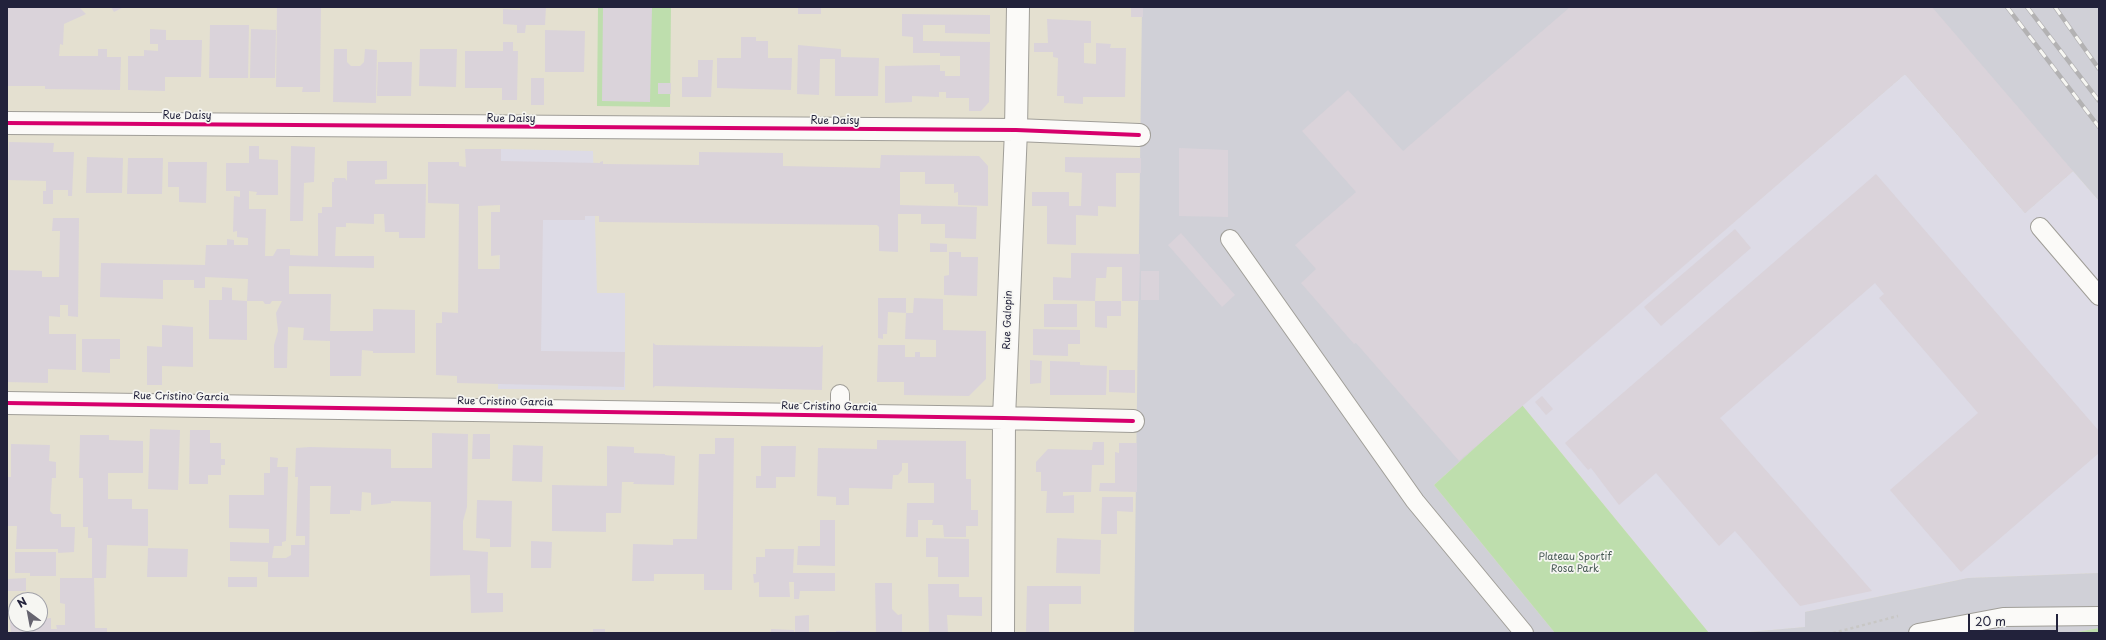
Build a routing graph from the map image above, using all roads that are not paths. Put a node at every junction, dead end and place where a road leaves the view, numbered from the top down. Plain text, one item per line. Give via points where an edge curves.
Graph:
1 (1018, 7) edge
2 (7, 123) edge
3 (1016, 130) junction
4 (1139, 136) dead end
5 (2040, 227) dead end
6 (1230, 239) dead end
7 (2099, 296) edge
8 (840, 394) dead end
9 (7, 403) edge
10 (840, 415) junction
11 (1004, 418) junction
12 (1133, 421) dead end
13 (2099, 616) edge
14 (1003, 633) edge
15 (1524, 633) edge
16 (1918, 633) edge

1 - 3 street, Rue Galopin
2 - 3 street, Rue Daisy
3 - 4 street, Rue Daisy
3 - 11 street, Rue Galopin
5 - 7 lane
6 - 15 lane via 1415,501
8 - 10 lane
9 - 10 street, Rue Cristino Garcia
10 - 11 street, Rue Cristino Garcia
11 - 12 street, Rue Cristino Garcia
11 - 14 street, Rue Galopin
13 - 16 lane via 2003,617

